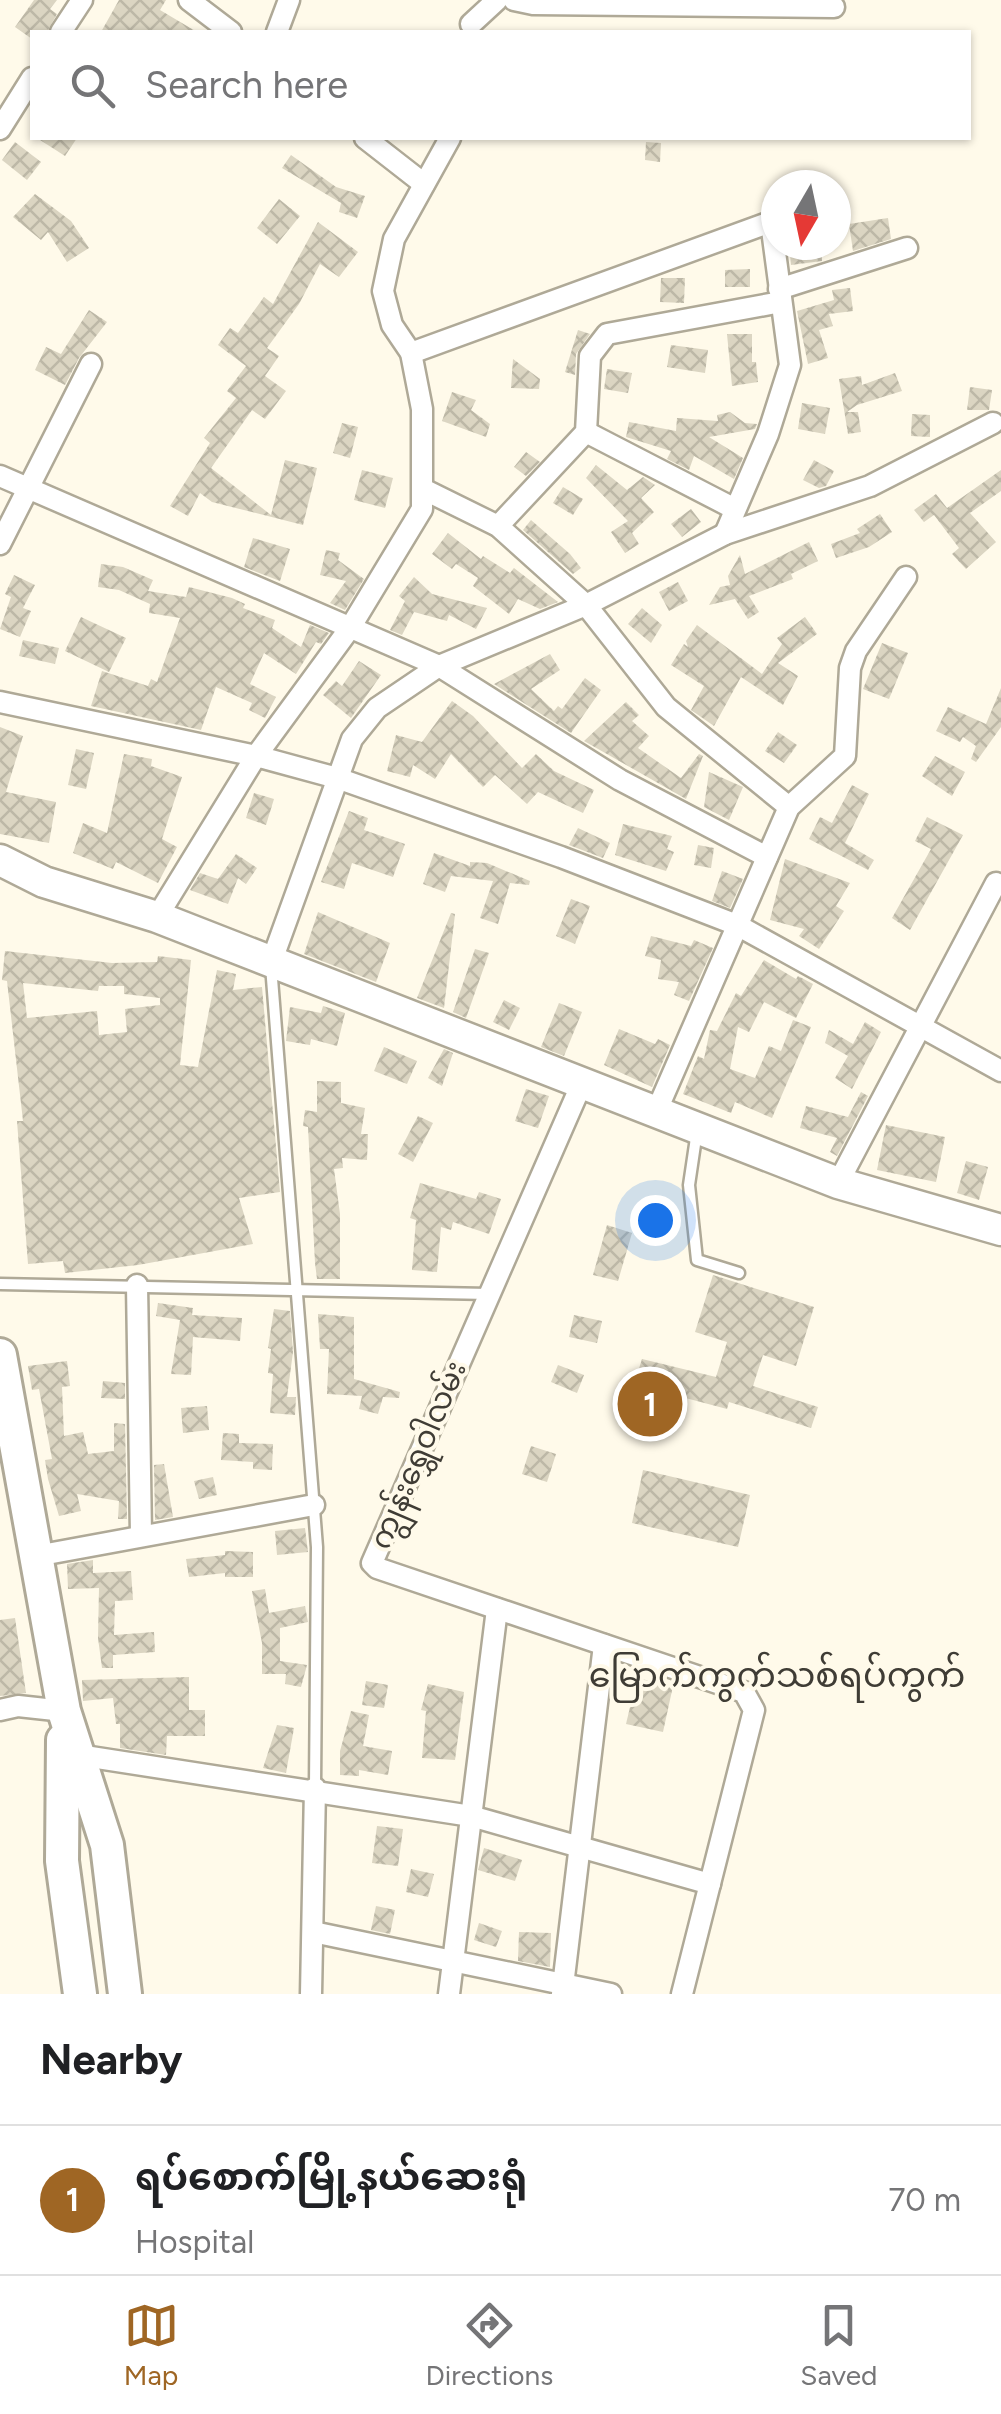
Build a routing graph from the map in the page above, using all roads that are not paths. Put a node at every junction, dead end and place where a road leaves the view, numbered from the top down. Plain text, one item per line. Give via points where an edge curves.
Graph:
1 (82, 0) edge
2 (189, 0) edge
3 (289, 0) edge
4 (468, 0) edge
5 (497, 0) edge
6 (514, 0) edge
7 (790, 3) edge
8 (834, 7) dead end
9 (470, 28) edge
10 (63, 30) edge
11 (228, 30) edge
12 (278, 30) edge
13 (30, 81) edge
14 (0, 129) edge
15 (368, 140) edge
16 (449, 140) edge
17 (424, 184) junction
18 (761, 226) edge
19 (907, 248) dead end
20 (778, 260) edge
21 (781, 296) junction
22 (411, 353) junction
23 (91, 364) dead end
24 (993, 422) dead end
25 (586, 432) junction
26 (0, 476) edge
27 (26, 487) junction
28 (426, 490) junction
29 (736, 509) junction
30 (498, 526) junction
31 (725, 534) junction
32 (0, 544) edge
33 (906, 577) dead end
34 (586, 605) junction
35 (350, 628) junction
36 (439, 666) junction
37 (0, 702) edge
38 (256, 756) junction
39 (337, 778) junction
40 (789, 807) junction
41 (767, 857) junction
42 (0, 860) edge
43 (44, 882) junction
44 (0, 883) edge
45 (996, 883) dead end
46 (156, 918) junction
47 (737, 926) junction
48 (271, 963) junction
49 (917, 1026) junction
50 (1001, 1071) edge
51 (582, 1084) junction
52 (657, 1110) junction
53 (697, 1127) junction
54 (838, 1183) junction
55 (1001, 1230) edge
56 (739, 1273) dead end
57 (0, 1284) edge
58 (136, 1285) junction
59 (298, 1287) junction
60 (488, 1294) junction
61 (0, 1355) edge
62 (314, 1505) junction
63 (141, 1535) junction
64 (36, 1556) junction
65 (497, 1609) junction
66 (604, 1645) junction
67 (0, 1710) edge
68 (64, 1710) junction
69 (78, 1755) junction
70 (315, 1788) junction
71 (471, 1816) junction
72 (580, 1846) junction
73 (710, 1884) junction
74 (313, 1932) junction
75 (454, 1960) junction
76 (562, 1989) edge
77 (80, 1994) edge
78 (125, 1994) edge
79 (311, 1994) edge
80 (449, 1994) edge
81 (611, 1994) edge
82 (682, 1994) edge

1 - 10 street
2 - 11 street
3 - 12 street
4 - 9 street
5 - 9 street
6 - 7 street
7 - 8 street
13 - 14 street
15 - 17 street
16 - 17 street
17 - 22 street via 394,239 383,291 392,325
18 - 22 street
19 - 21 street
20 - 21 street
21 - 25 street via 607,334 590,356
21 - 29 street via 790,365
22 - 28 street
23 - 27 street
24 - 31 street via 870,486
25 - 29 street
25 - 30 street
26 - 27 street
27 - 32 street
27 - 35 street
28 - 30 street
28 - 35 street via 422,509
29 - 31 street
30 - 34 street
31 - 34 street
33 - 40 street via 850,668 845,756
34 - 36 street
34 - 40 street via 666,707
35 - 36 street
35 - 38 street
36 - 39 street via 376,708 352,739
36 - 41 street via 620,780
37 - 38 street
38 - 39 street
38 - 46 street
39 - 47 street
39 - 48 street
40 - 41 street
41 - 47 street
42 - 43 main road
43 - 44 main road
43 - 46 main road
45 - 49 street
46 - 48 main road
47 - 49 street
47 - 52 street
48 - 51 main road
48 - 59 lane
49 - 50 street
49 - 54 street
51 - 52 main road
51 - 60 street, ကျွန်းရွှေဝါလမ်း
52 - 53 main road
53 - 54 main road
53 - 56 lane via 689,1184 697,1260
54 - 55 main road
57 - 58 lane
58 - 59 lane
58 - 63 street
59 - 60 lane
59 - 62 lane
60 - 65 street, ကျွန်းရွှေဝါလမ်း via 372,1562
61 - 64 highway
62 - 63 street
62 - 70 lane
63 - 64 street
64 - 68 highway
65 - 66 street, ကျွန်းရွှေဝါလမ်း
65 - 71 street
66 - 72 street
66 - 73 street, ကျွန်းရွှေဝါလမ်း via 752,1700
67 - 68 street
68 - 69 highway
68 - 77 highway via 62,1861
69 - 70 street
69 - 78 highway via 107,1845
70 - 71 street
70 - 74 street
71 - 72 street
71 - 75 street
72 - 73 street
72 - 76 street
73 - 82 street, ကျွန်းရွှေဝါလမ်း
74 - 75 street
74 - 79 street
75 - 76 street
75 - 80 street
76 - 81 street

